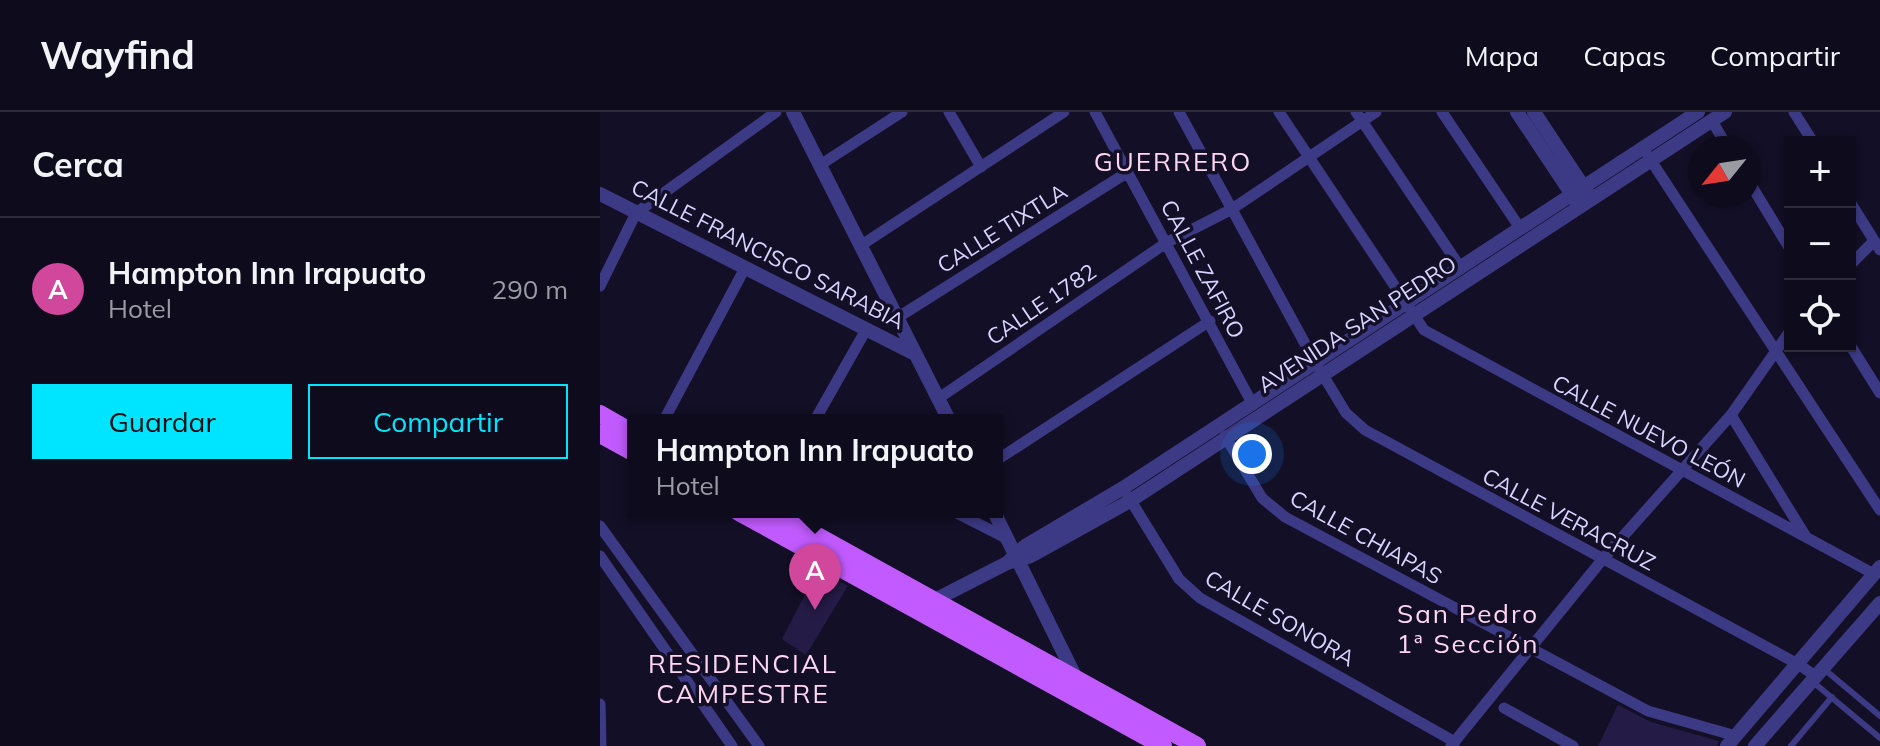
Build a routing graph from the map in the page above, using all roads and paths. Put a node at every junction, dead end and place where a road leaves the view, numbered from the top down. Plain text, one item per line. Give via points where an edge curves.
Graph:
1 (776, 112) edge
2 (793, 112) edge
3 (902, 112) edge
4 (949, 112) edge
5 (1064, 112) edge
6 (1095, 112) edge
7 (1179, 112) edge
8 (1279, 112) edge
9 (1376, 112) edge
10 (1442, 112) edge
11 (1517, 112) edge
12 (1534, 112) edge
13 (1698, 112) edge
14 (1725, 112) edge
15 (1794, 112) edge
16 (1359, 117) edge
17 (1712, 121) junction
18 (1721, 136) edge
19 (1809, 136) edge
20 (1647, 154) junction
21 (1309, 157) junction
22 (820, 165) junction
23 (981, 167) junction
24 (1128, 172) junction
25 (600, 194) edge
26 (1582, 197) junction
27 (1760, 200) edge
28 (1854, 208) edge
29 (1232, 209) junction
30 (636, 213) junction
31 (1520, 228) junction
32 (1784, 239) edge
33 (1166, 243) junction
34 (860, 246) junction
35 (1877, 246) edge
36 (1856, 261) edge
37 (1460, 267) junction
38 (745, 268) junction
39 (600, 286) edge
40 (1408, 309) junction
41 (897, 318) junction
42 (1210, 321) junction
43 (867, 328) junction
44 (1784, 338) edge
45 (1774, 351) junction
46 (1854, 352) edge
47 (915, 354) junction
48 (1319, 367) junction
49 (1880, 393) edge
50 (939, 398) junction
51 (1252, 403) junction
52 (600, 414) edge
53 (667, 414) edge
54 (818, 414) edge
55 (946, 414) edge
56 (1731, 415) junction
57 (627, 430) edge
58 (600, 434) edge
59 (1225, 436) junction
60 (627, 449) edge
61 (1003, 456) edge
62 (1679, 471) junction
63 (1126, 494) junction
64 (1880, 510) edge
65 (750, 518) edge
66 (785, 518) edge
67 (967, 518) edge
68 (997, 518) edge
69 (601, 527) edge
70 (1806, 537) junction
71 (1006, 538) junction
72 (600, 556) edge
73 (1013, 560) junction
74 (1602, 560) junction
75 (1877, 570) edge
76 (934, 601) junction
77 (1880, 603) edge
78 (915, 611) junction
79 (1528, 649) junction
80 (1798, 664) junction
81 (1818, 676) junction
82 (1077, 680) junction
83 (1832, 697) junction
84 (600, 704) edge
85 (1087, 704) junction
86 (1504, 708) dead end
87 (1880, 716) edge
88 (1749, 721) junction
89 (1880, 738) edge
90 (1760, 740) edge
91 (1732, 741) edge
92 (1453, 744) edge
93 (601, 746) edge
94 (732, 746) edge
95 (759, 746) edge
96 (1163, 746) edge
97 (1197, 746) edge
98 (1573, 746) edge
99 (1791, 746) edge

1 - 30 street
2 - 22 street
3 - 22 street
4 - 23 street
5 - 23 street
6 - 24 street, CALLE ZAFIRO
7 - 29 street, CALLE VERACRUZ
8 - 21 street, CALLE NUEVO LEÓN
9 - 16 street, CALLE 1782
10 - 31 street
11 - 26 street
12 - 26 street
13 - 20 street, AVENIDA SAN PEDRO
14 - 17 street, AVENIDA SAN PEDRO
15 - 19 street
16 - 21 street, CALLE 1782
16 - 37 street
17 - 18 street
17 - 20 street, AVENIDA SAN PEDRO
20 - 26 street, AVENIDA SAN PEDRO
20 - 45 street
21 - 29 street, CALLE 1782
21 - 40 street, CALLE NUEVO LEÓN
22 - 34 street
23 - 34 street
24 - 33 street, CALLE ZAFIRO
24 - 41 street, CALLE TIXTLA
25 - 30 street, CALLE FRANCISCO SARABIA
26 - 31 street, AVENIDA SAN PEDRO
26 - 40 street, AVENIDA SAN PEDRO
27 - 32 street
28 - 35 street
29 - 33 street, CALLE 1782
29 - 48 street, CALLE VERACRUZ
30 - 38 street, CALLE FRANCISCO SARABIA
30 - 39 street
31 - 37 street, AVENIDA SAN PEDRO
33 - 42 street, CALLE ZAFIRO
33 - 50 street, CALLE 1782
34 - 41 street
35 - 36 street
37 - 40 street, AVENIDA SAN PEDRO
38 - 43 street, CALLE FRANCISCO SARABIA
38 - 53 street
40 - 48 street, AVENIDA SAN PEDRO
40 - 62 street, CALLE NUEVO LEÓN via 1439,341
41 - 47 street
42 - 51 street, CALLE ZAFIRO
42 - 61 street
43 - 47 street, CALLE FRANCISCO SARABIA
43 - 54 street
44 - 45 street
45 - 56 street
45 - 64 street
46 - 49 street
47 - 50 street
48 - 51 street, AVENIDA SAN PEDRO
48 - 59 street, AVENIDA SAN PEDRO
48 - 74 street, CALLE VERACRUZ via 1346,413 1365,430
50 - 55 street
51 - 63 street, AVENIDA SAN PEDRO
52 - 57 main road
56 - 62 street
56 - 70 street
58 - 60 main road
59 - 63 street, AVENIDA SAN PEDRO
59 - 79 street, CALLE CHIAPAS via 1262,498 1285,517
62 - 70 street, CALLE NUEVO LEÓN
62 - 74 street
63 - 73 street, AVENIDA SAN PEDRO
63 - 92 street, CALLE SONORA via 1179,579 1200,598
65 - 78 main road
66 - 76 main road
67 - 71 street
68 - 71 street
69 - 95 street
70 - 75 street, CALLE NUEVO LEÓN
71 - 73 street
72 - 94 street
73 - 76 street, AVENIDA SAN PEDRO
73 - 82 street
74 - 79 street
74 - 80 street, CALLE VERACRUZ
75 - 80 street
76 - 78 street, AVENIDA SAN PEDRO
76 - 82 main road
77 - 81 street
78 - 85 main road
79 - 91 street, CALLE CHIAPAS via 1648,711
79 - 92 street
80 - 81 street, CALLE VERACRUZ
80 - 88 street
81 - 83 lane
81 - 87 lane
81 - 90 street
82 - 85 street
82 - 97 main road
83 - 89 lane
83 - 99 lane
84 - 93 street
85 - 96 main road
86 - 98 street
88 - 90 street
88 - 91 street

